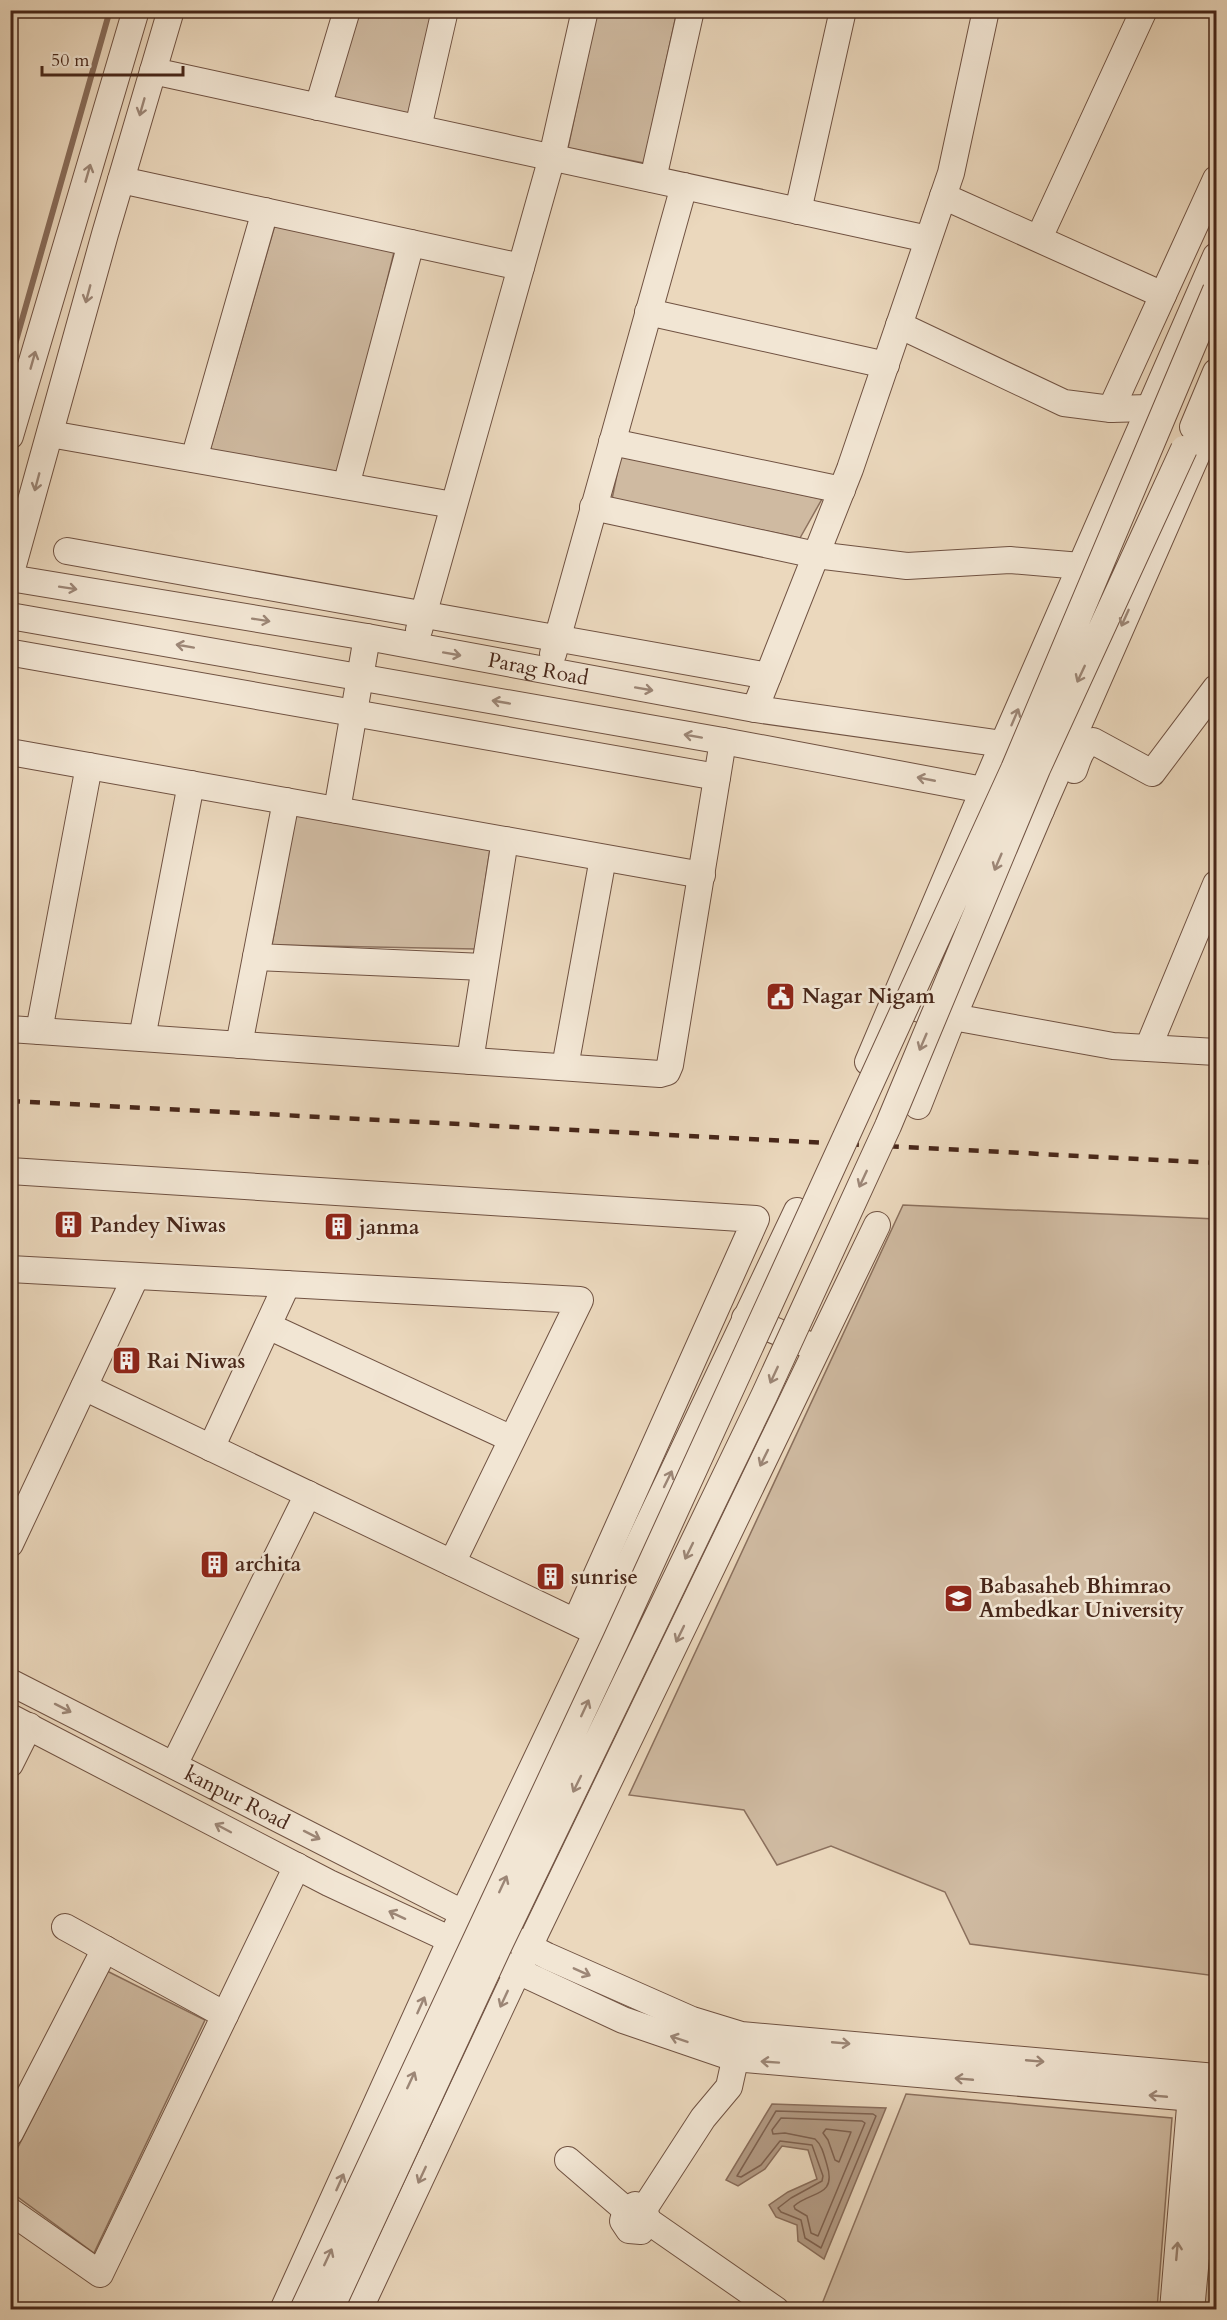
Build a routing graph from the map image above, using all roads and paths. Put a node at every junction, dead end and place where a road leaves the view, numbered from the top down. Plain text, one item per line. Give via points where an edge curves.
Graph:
1 (136, 10) edge
2 (171, 10) edge
3 (347, 10) edge
4 (445, 10) edge
5 (585, 10) edge
6 (691, 10) edge
7 (843, 10) edge
8 (986, 10) edge
9 (1144, 10) edge
10 (153, 71) junction
11 (318, 107) junction
12 (418, 128) junction
13 (552, 157) junction
14 (653, 179) junction
15 (121, 180) junction
16 (684, 186) junction
17 (1214, 193) edge
18 (943, 196) junction
19 (265, 211) junction
20 (798, 211) junction
21 (1039, 238) junction
22 (928, 239) junction
23 (411, 243) junction
24 (1216, 256) edge
25 (521, 267) junction
26 (1216, 290) edge
27 (1163, 296) junction
28 (648, 312) junction
29 (899, 325) junction
30 (886, 365) junction
31 (1216, 372) edge
32 (1149, 408) junction
33 (1111, 409) junction
34 (1216, 411) edge
35 (50, 434) junction
36 (10, 436) edge
37 (612, 442) junction
38 (1207, 456) edge
39 (194, 459) junction
40 (346, 486) junction
41 (842, 490) junction
42 (453, 505) junction
43 (593, 507) junction
44 (67, 551) dead end
45 (816, 555) junction
46 (1081, 566) junction
47 (10, 577) edge
48 (422, 614) junction
49 (15, 637) edge
50 (367, 637) junction
51 (556, 638) junction
52 (415, 648) junction
53 (154, 658) junction
54 (549, 672) junction
55 (768, 676) junction
56 (287, 681) junction
57 (1216, 688) edge
58 (356, 694) junction
59 (755, 709) junction
60 (530, 725) junction
61 (608, 739) junction
62 (1003, 744) junction
63 (10, 752) edge
64 (720, 758) junction
65 (1064, 759) junction
66 (89, 766) junction
67 (191, 784) junction
68 (983, 790) junction
69 (286, 801) junction
70 (337, 810) junction
71 (1041, 810) junction
72 (505, 840) junction
73 (603, 858) junction
74 (702, 875) junction
75 (1216, 884) edge
76 (1208, 926) edge
77 (256, 957) junction
78 (484, 967) junction
79 (895, 996) junction
80 (959, 1019) junction
81 (10, 1029) edge
82 (39, 1030) junction
83 (142, 1038) junction
84 (239, 1045) junction
85 (1148, 1048) junction
86 (1216, 1052) edge
87 (470, 1061) junction
88 (565, 1067) junction
89 (855, 1092) dead end
90 (918, 1106) dead end
91 (10, 1171) edge
92 (796, 1211) dead end
93 (877, 1225) dead end
94 (10, 1269) edge
95 (136, 1276) junction
96 (287, 1284) junction
97 (745, 1318) junction
98 (268, 1326) junction
99 (817, 1349) junction
100 (84, 1387) junction
101 (512, 1439) junction
102 (211, 1448) junction
103 (308, 1494) junction
104 (13, 1532) edge
105 (452, 1563) junction
106 (586, 1626) junction
107 (16, 1705) edge
108 (10, 1764) edge
109 (174, 1765) junction
110 (297, 1866) junction
111 (464, 1912) junction
112 (65, 1928) dead end
113 (451, 1939) junction
114 (529, 1946) junction
115 (105, 1949) junction
116 (518, 1970) junction
117 (225, 2015) junction
118 (738, 2046) junction
119 (1208, 2088) edge
120 (10, 2133) edge
121 (568, 2160) dead end
122 (10, 2211) edge
123 (639, 2213) junction
124 (292, 2304) edge
125 (314, 2310) edge
126 (330, 2310) edge
127 (359, 2310) edge
128 (776, 2310) edge
129 (1173, 2310) edge
130 (1191, 2310) edge

36 -> 1 street
2 - 10 street
3 - 11 street
4 - 12 street
5 - 13 street
6 - 14 street
7 - 20 street
8 - 18 street
9 - 21 street
10 - 11 street
10 -> 15 street
11 - 12 street
12 - 13 street
13 - 14 street
13 - 25 street
14 - 16 street
15 - 19 street
15 -> 35 street
16 - 20 street
16 - 28 street
17 - 27 street
18 - 21 street
18 - 22 street
19 - 23 street
19 - 39 street
20 - 22 street
21 - 27 street
22 - 29 street
23 - 25 street
23 - 40 street
24 - 32 street
25 - 42 street
124 -> 26 street, bridge via 616,1640 1014,770
27 - 33 street
28 - 30 street
28 - 37 street
29 - 30 street
29 - 33 street via 1064,404
30 - 41 street
31 -> 126 street, bridge via 1037,769 888,1126
32 - 33 street
32 - 46 street
34 - 38 street
35 - 39 street
35 -> 47 street
37 - 41 street
37 - 43 street
38 -> 65 street
39 - 40 street
40 - 42 street
41 - 45 street
42 - 48 street
43 - 45 street
43 - 51 street
44 - 48 street
45 - 46 street via 907,566 1010,560
45 - 55 street
62 -> 46 street
47 -> 50 street, Parag Road
48 - 51 street
48 - 52 street
49 - 53 street, Parag Road
49 - 53 street
50 - 52 street, Parag Road
50 - 58 street
51 - 54 street
51 - 55 street
52 -> 54 street, Parag Road
56 -> 53 street, Parag Road
53 - 56 street
54 -> 59 street, Parag Road
55 - 59 street
56 - 58 street, Parag Road
56 - 58 street
57 - 80 street via 1152,773 1093,741 1086,743
60 -> 58 street, Parag Road
58 - 60 street
58 - 70 street
59 - 62 street, Parag Road
60 - 61 street, Parag Road
60 - 61 street
64 -> 61 street, Parag Road
61 - 64 street
62 - 65 street, Parag Road
62 - 68 street
63 - 66 street
68 -> 64 street, Parag Road
64 - 74 street
65 - 71 street
66 - 67 street
66 - 82 street
67 - 69 street
67 - 83 street
68 - 71 street, Parag Road
68 - 79 street
69 - 70 street
69 - 77 street
70 - 72 street
71 - 80 street
72 - 73 street
72 - 78 street
73 - 74 street
73 - 88 street
74 - 88 street via 667,1072
75 - 76 street
76 - 85 street
77 - 78 street
77 - 84 street
78 - 87 street
79 - 80 street via 897,1001
79 - 89 street
80 - 85 street via 1113,1047
80 - 90 street
81 - 82 street
82 - 83 street
83 - 84 street
84 - 87 street
85 - 86 street
87 - 88 street
91 - 106 street via 756,1219
92 - 97 street
93 - 99 street
94 - 95 street
95 - 96 street
95 - 100 street
96 - 98 street
96 - 101 street via 580,1300
97 - 99 street
106 -> 97 street
98 - 101 street
98 - 102 street
99 -> 114 street
100 - 102 street
100 - 104 street
101 - 105 street
102 - 103 street
103 - 105 street
103 - 109 street
105 - 106 street
106 - 111 street
107 - 108 street
107 -> 109 street, kanpur Road
110 -> 107 street
109 -> 111 street, kanpur Road
113 -> 110 street
110 - 117 street
111 - 113 street
111 - 114 street, kanpur Road
112 - 115 street
113 - 116 street
124 -> 113 street
114 - 116 street
114 -> 118 street, kanpur Road via 692,2020
115 - 117 street
115 - 120 street
118 -> 116 street via 623,2020
116 -> 127 street
117 - 122 street via 100,2274
118 - 119 street
118 - 123 street via 729,2087 703,2118
129 -> 119 street
119 - 130 street via 1207,2144
121 - 123 street
123 - 128 street
124 - 125 street

